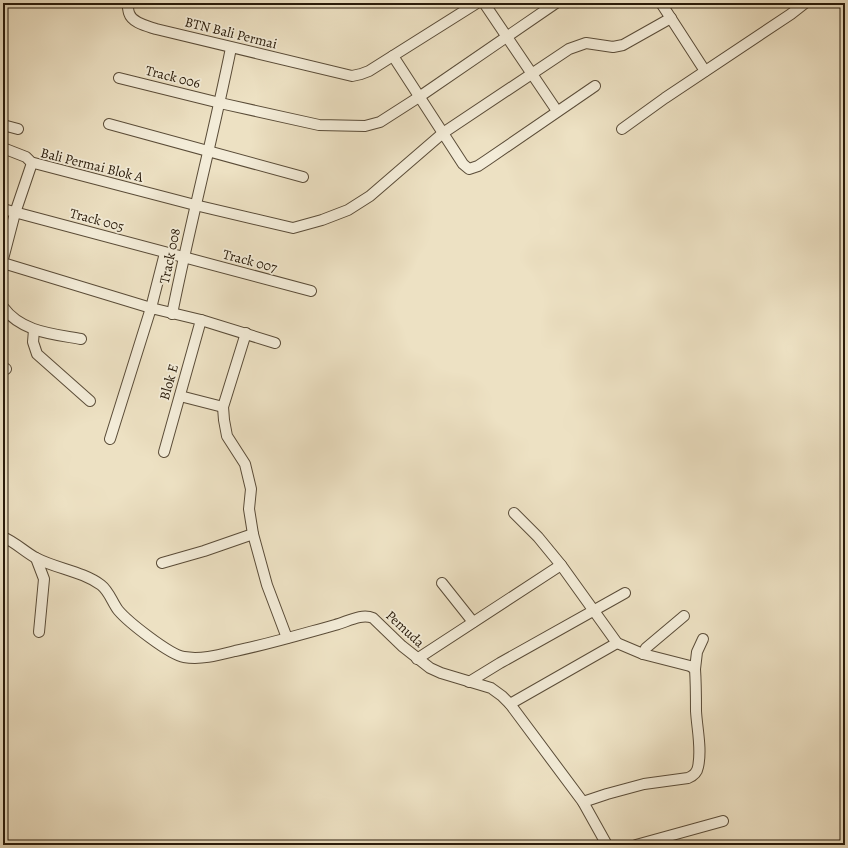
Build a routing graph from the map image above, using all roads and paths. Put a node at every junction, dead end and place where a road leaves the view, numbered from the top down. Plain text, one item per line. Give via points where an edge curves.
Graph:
1 (127, 3) edge
2 (477, 3) edge
3 (484, 3) edge
4 (556, 3) edge
5 (661, 3) edge
6 (805, 3) edge
7 (671, 18) junction
8 (507, 37) junction
9 (231, 48) junction
10 (393, 56) junction
11 (705, 71) junction
12 (532, 73) junction
13 (119, 78) dead end
14 (594, 86) dead end
15 (420, 97) junction
16 (220, 103) junction
17 (557, 111) junction
18 (3, 124) edge
19 (109, 124) dead end
20 (18, 129) dead end
21 (622, 129) dead end
22 (443, 133) junction
23 (3, 148) edge
24 (207, 152) junction
25 (32, 163) junction
26 (303, 177) dead end
27 (195, 205) junction
28 (3, 209) edge
29 (15, 213) junction
30 (165, 253) junction
31 (183, 258) junction
32 (3, 259) edge
33 (3, 263) edge
34 (311, 291) dead end
35 (3, 307) edge
36 (151, 308) junction
37 (172, 314) junction
38 (201, 320) junction
39 (34, 330) junction
40 (246, 333) junction
41 (81, 339) dead end
42 (275, 343) dead end
43 (180, 396) junction
44 (90, 401) dead end
45 (223, 407) junction
46 (110, 439) dead end
47 (164, 452) dead end
48 (514, 513) dead end
49 (253, 534) junction
50 (3, 537) edge
51 (36, 558) junction
52 (162, 563) dead end
53 (561, 565) junction
54 (442, 583) dead end
55 (625, 593) dead end
56 (593, 610) junction
57 (684, 616) dead end
58 (473, 622) junction
59 (39, 632) dead end
60 (287, 638) junction
61 (704, 639) dead end
62 (617, 643) junction
63 (435, 647) junction
64 (643, 654) junction
65 (417, 659) junction
66 (695, 669) junction
67 (437, 671) junction
68 (469, 682) junction
69 (510, 704) junction
70 (583, 802) junction
71 (722, 821) dead end
72 (607, 845) edge
73 (636, 845) edge

1 - 9 street, BTN Bali Permai via 130,15 141,24
2 - 10 street, BTN Bali Permai
3 - 8 street
4 - 8 street, Track 006
5 - 7 street
6 - 11 street
7 - 11 street
7 - 12 street via 623,45 613,47 586,43 569,49
8 - 12 street
8 - 15 street, Track 006
9 - 10 street, BTN Bali Permai via 352,76 369,71
9 - 16 street, Track 008
10 - 15 street
11 - 21 street
12 - 17 street
12 - 22 street
13 - 16 street, Track 006
14 - 17 street
15 - 16 street, Track 006 via 380,122 365,126 319,125
15 - 22 street
16 - 24 street, Track 008
17 - 22 street via 487,160 469,169 465,167
18 - 20 street
19 - 24 street
22 - 27 street, Bali Permai Blok A via 364,199 348,210 322,220 294,228
23 - 25 street via 26,156
24 - 26 street
24 - 27 street, Track 008
25 - 27 street, Bali Permai Blok A
25 - 29 street, Bali Permai Blok A
27 - 31 street, Track 008
28 - 29 street, Track 005
29 - 30 street, Track 005
29 - 32 street, Bali Permai Blok A
30 - 31 street, Track 005
30 - 36 street
31 - 34 street, Track 007
31 - 37 street, Track 008
33 - 36 street
35 - 39 street via 17,321
36 - 37 street
36 - 46 street
37 - 38 street
38 - 40 street
38 - 43 street, Blok E
39 - 41 street
39 - 44 street via 33,342 37,354
40 - 42 street
40 - 45 street
43 - 45 street
43 - 47 street, Blok E
45 - 49 street via 227,436 244,459 248,472
48 - 53 street
49 - 52 street
49 - 60 street via 266,585
50 - 51 street
51 - 59 street via 44,579
51 - 60 street, Pemuda via 100,585 123,615 177,656 188,658 222,654
53 - 56 street
53 - 58 street
54 - 58 street
55 - 56 street
56 - 62 street
56 - 68 street
57 - 64 street via 646,648
58 - 63 street
60 - 65 street, Pemuda via 369,617 377,621
61 - 66 street via 697,652
62 - 64 street
62 - 69 street
63 - 65 street
63 - 67 street via 431,657
64 - 66 street
65 - 67 street, Pemuda
66 - 70 street via 699,750 696,773 688,778 644,784
67 - 68 street, Pemuda
68 - 69 street, Pemuda via 496,691
69 - 70 street, Pemuda
70 - 72 street, Pemuda
71 - 73 street

